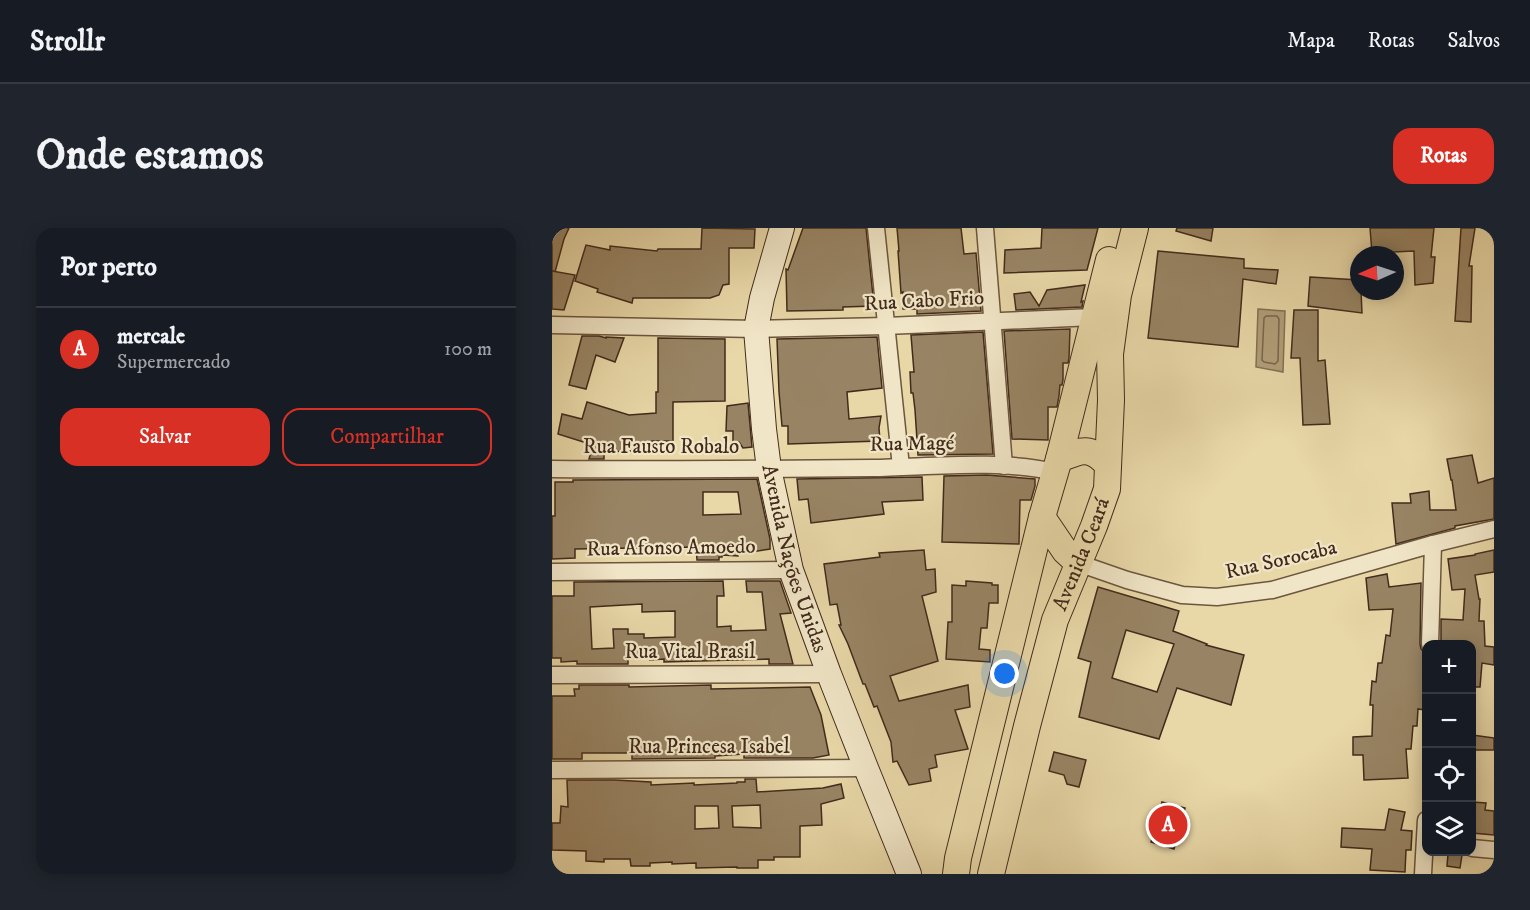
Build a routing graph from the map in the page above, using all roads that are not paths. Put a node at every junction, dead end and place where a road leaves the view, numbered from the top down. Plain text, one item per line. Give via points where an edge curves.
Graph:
1 (782, 228) edge
2 (876, 228) edge
3 (986, 228) edge
4 (1117, 228) edge
5 (1135, 228) edge
6 (1094, 317) junction
7 (992, 320) junction
8 (552, 325) edge
9 (886, 326) junction
10 (756, 329) junction
11 (1108, 465) junction
12 (1004, 466) junction
13 (1057, 466) junction
14 (901, 467) junction
15 (552, 469) edge
16 (769, 469) junction
17 (1042, 517) junction
18 (1494, 529) edge
19 (1433, 544) junction
20 (1078, 563) junction
21 (791, 570) junction
22 (552, 572) edge
23 (1430, 640) edge
24 (829, 674) junction
25 (552, 675) edge
26 (866, 768) junction
27 (552, 770) edge
28 (1476, 848) edge
29 (1494, 850) edge
30 (1425, 856) edge
31 (909, 874) edge
32 (956, 874) edge
33 (991, 874) edge
34 (1423, 874) edge

1 - 10 street, Avenida Nações Unidas
2 - 9 street
3 - 7 street
4 - 6 main road, Avenida Ceará
5 - 11 main road, Avenida Ceará via 1118,295 1111,346
6 - 7 street, Rua Cabo Frio
6 - 13 main road, Avenida Ceará
7 - 9 street, Rua Cabo Frio
7 - 12 street
8 - 10 street, Rua Cabo Frio
9 - 10 street, Rua Cabo Frio
9 - 14 street
10 - 16 street, Avenida Nações Unidas
11 - 13 main road via 1091,451 1076,453
11 - 20 main road, Avenida Ceará via 1107,489
12 - 13 street, Rua Magé
12 - 14 street, Rua Magé
13 - 17 main road, Avenida Ceará
14 - 16 street, Rua Magé
15 - 16 street, Rua Fausto Robalo
16 - 21 street, Avenida Nações Unidas
17 - 20 main road
17 - 32 main road, Avenida Ceará
18 - 19 street, Rua Sorocaba
19 - 20 street, Rua Sorocaba via 1272,590 1218,597 1182,595
19 - 23 street
20 - 33 main road, Avenida Ceará via 1055,620
21 - 22 street, Rua Afonso Amoedo
21 - 24 street, Avenida Nações Unidas
24 - 25 street, Rua Vital Brasil
24 - 26 street, Avenida Nações Unidas
26 - 27 street, Rua Princesa Isabel
26 - 31 street, Avenida Nações Unidas
28 - 29 street
30 - 34 street

